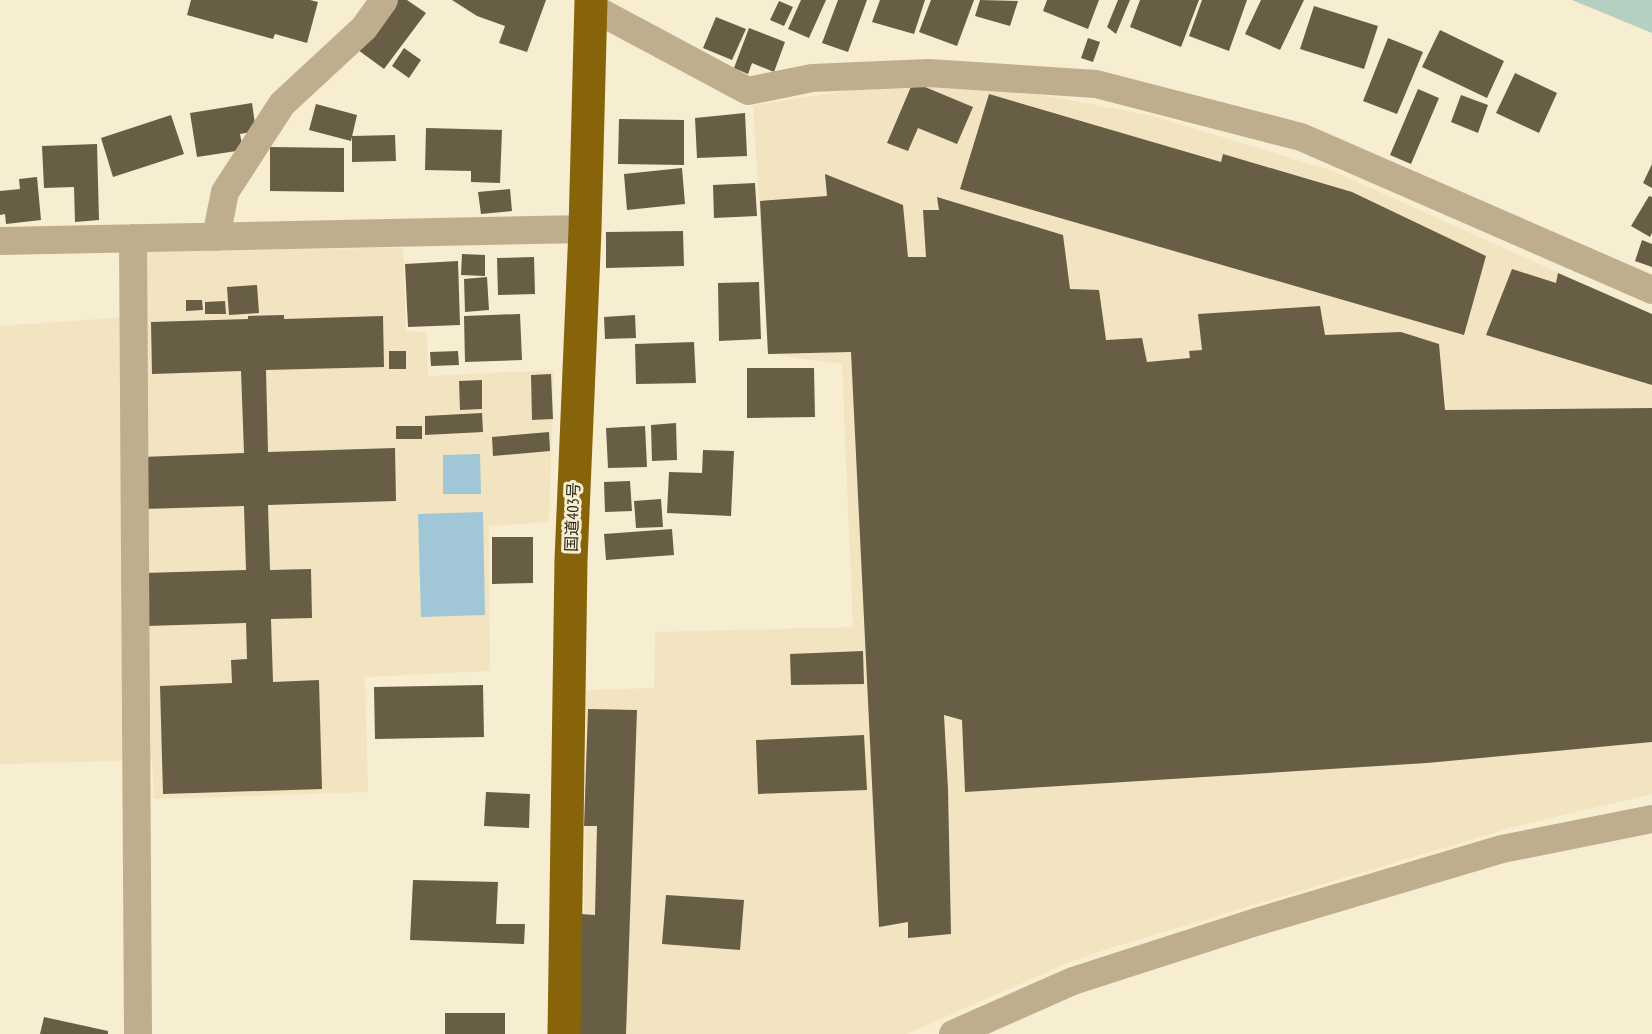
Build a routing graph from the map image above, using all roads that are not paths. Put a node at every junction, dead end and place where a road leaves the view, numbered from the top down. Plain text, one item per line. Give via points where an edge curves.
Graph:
1 (384, 0) edge
2 (591, 4) edge
3 (585, 229) junction
4 (216, 237) junction
5 (133, 238) junction
6 (0, 241) edge
7 (1652, 290) edge
8 (1652, 819) edge
9 (138, 1034) edge
10 (564, 1034) edge
11 (953, 1034) edge

1 - 4 street via 364,28 282,104 225,192
2 - 3 highway, 国道403号
2 - 7 street via 748,91 812,78 929,73 1096,84 1301,137
3 - 4 street
3 - 10 highway, 国道403号 via 571,560
4 - 5 street
5 - 6 street
5 - 9 street
8 - 11 street via 1502,849 1256,922 1073,981

